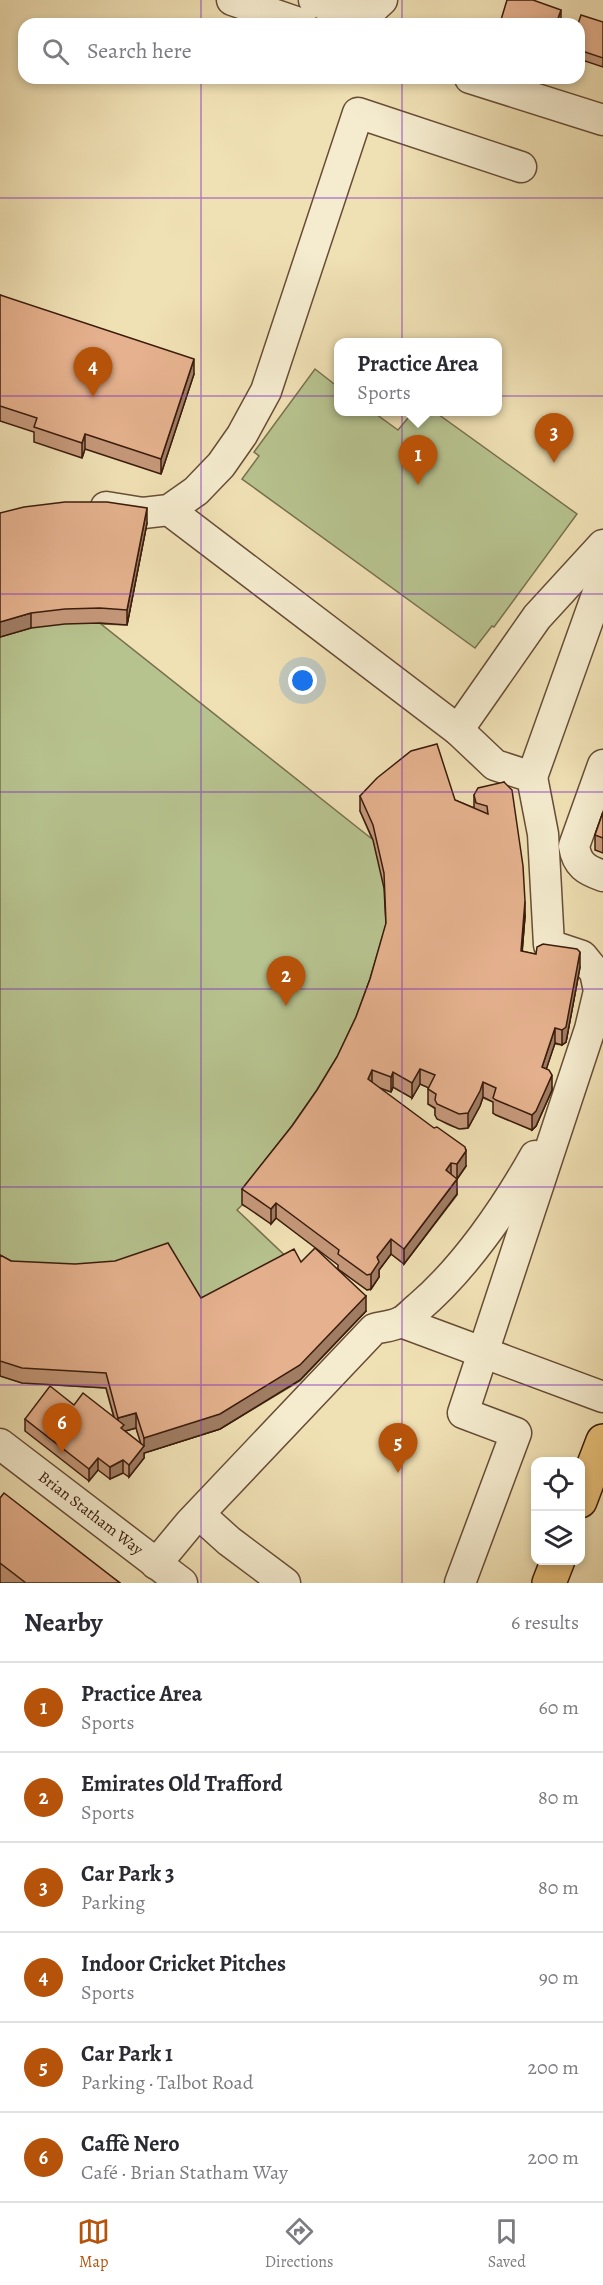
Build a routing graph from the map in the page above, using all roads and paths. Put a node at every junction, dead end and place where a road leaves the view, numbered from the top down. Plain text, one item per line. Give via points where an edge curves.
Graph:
1 (232, 0) edge
2 (314, 0) edge
3 (375, 6) edge
4 (284, 18) edge
5 (489, 84) edge
6 (603, 120) edge
7 (521, 167) dead end
8 (83, 506) edge
9 (169, 510) junction
10 (603, 545) edge
11 (603, 578) edge
12 (458, 730) junction
13 (603, 765) edge
14 (532, 777) junction
15 (603, 876) edge
16 (596, 1031) edge
17 (564, 1107) junction
18 (401, 1322) junction
19 (482, 1353) junction
20 (603, 1397) edge
21 (603, 1441) edge
22 (0, 1444) edge
23 (585, 1489) edge
24 (199, 1514) junction
25 (156, 1564) junction
26 (556, 1565) edge
27 (277, 1577) edge
28 (182, 1583) edge
29 (460, 1583) edge
30 (549, 1583) edge

1 - 4 street
2 - 3 street via 335,9 364,14
5 - 6 street
7 - 9 street via 358,113 266,391 220,465 196,491
8 - 9 street via 142,513
9 - 12 street
10 - 12 street via 537,617
11 - 14 street
12 - 14 street via 495,765
13 - 15 street via 574,846 581,866
14 - 16 street via 543,834 549,945 582,956 595,972 599,991
16 - 17 street
17 - 18 street via 523,1179 474,1246 433,1295
17 - 19 street
18 - 19 street
18 - 24 street via 374,1329
19 - 20 street
19 - 29 street via 463,1413 516,1433
21 - 23 main road
22 - 25 street, Brian Statham Way
24 - 25 street
24 - 27 street
25 - 28 street, Brian Statham Way
26 - 30 main road

